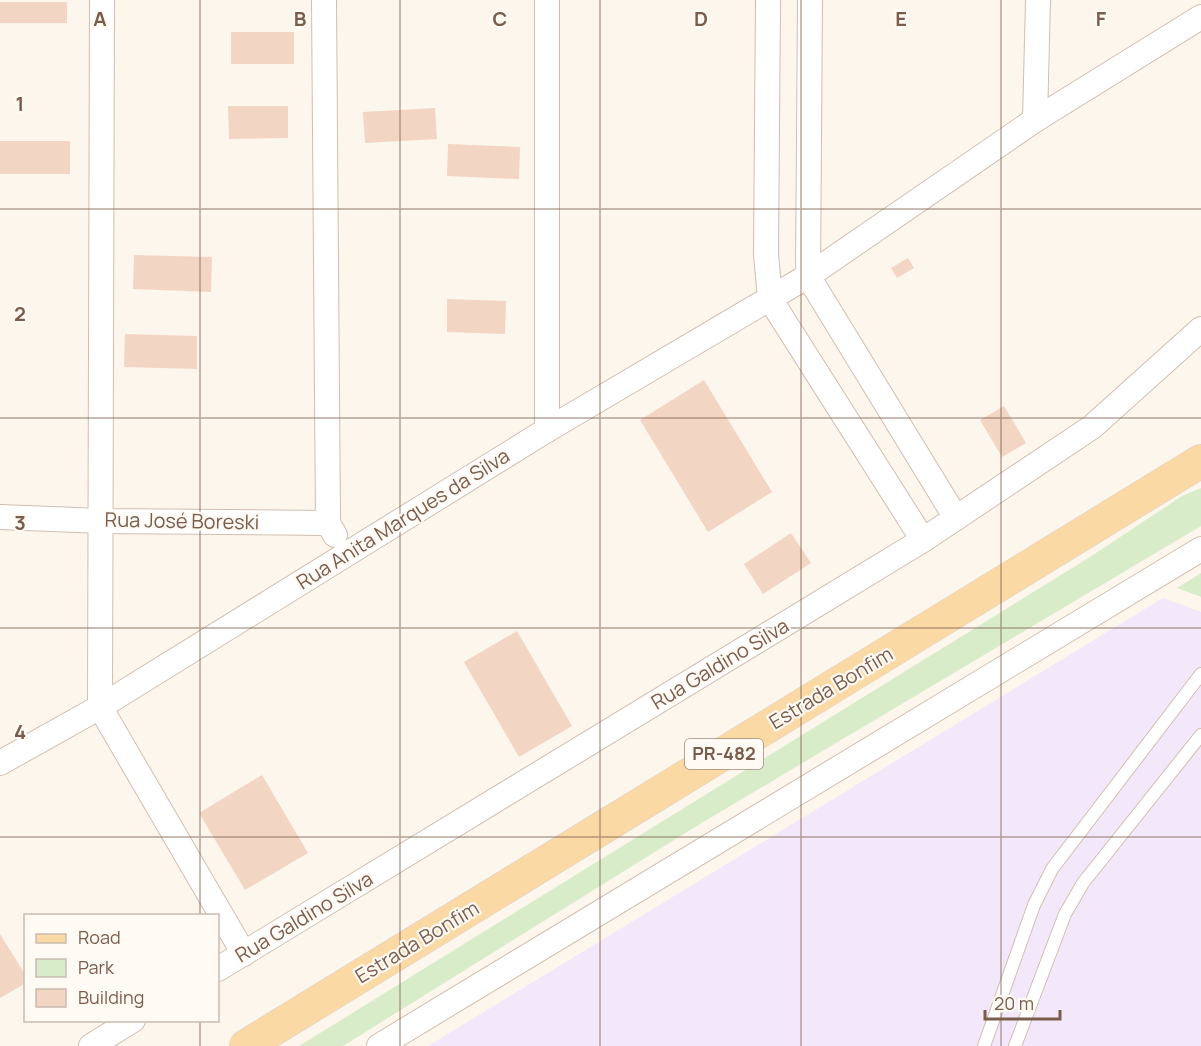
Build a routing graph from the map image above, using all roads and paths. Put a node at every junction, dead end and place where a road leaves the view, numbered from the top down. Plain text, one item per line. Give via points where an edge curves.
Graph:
1 (102, 0) edge
2 (324, 0) edge
3 (547, 0) edge
4 (768, 0) edge
5 (810, 0) edge
6 (1038, 0) edge
7 (1201, 17) edge
8 (1035, 120) junction
9 (808, 276) junction
10 (770, 299) junction
11 (1201, 329) edge
12 (547, 430) junction
13 (1201, 461) edge
14 (0, 517) edge
15 (956, 518) junction
16 (102, 521) junction
17 (328, 523) junction
18 (923, 540) junction
19 (1201, 549) edge
20 (346, 554) junction
21 (1201, 674) edge
22 (100, 707) junction
23 (1201, 735) edge
24 (0, 764) edge
25 (244, 954) junction
26 (219, 968) edge
27 (130, 1022) edge
28 (91, 1046) edge
29 (246, 1046) edge
30 (380, 1046) edge
31 (984, 1046) edge
32 (1015, 1046) edge

1 - 16 street
2 - 17 street
3 - 12 street
4 - 10 street via 766,254
5 - 9 street
6 - 8 street
7 - 8 street, Rua Anita Marques da Silva
8 - 9 street, Rua Anita Marques da Silva
9 - 10 street, Rua Anita Marques da Silva
9 - 15 street
10 - 12 street, Rua Anita Marques da Silva
10 - 18 street
11 - 15 street, Rua Galdino Silva via 1092,427
12 - 20 street, Rua Anita Marques da Silva
13 - 29 main road, Estrada Bonfim / PR-482
14 - 16 street, Rua José Boreski
15 - 18 street, Rua Galdino Silva
16 - 17 street, Rua José Boreski
16 - 22 street
17 - 20 street
18 - 25 street, Rua Galdino Silva
19 - 30 street
20 - 22 street, Rua Anita Marques da Silva
21 - 31 lane via 1052,869 1034,905
22 - 24 street, Rua Anita Marques da Silva
22 - 25 street
23 - 32 lane via 1083,883 1065,914
25 - 26 street, Rua Galdino Silva
27 - 28 street

